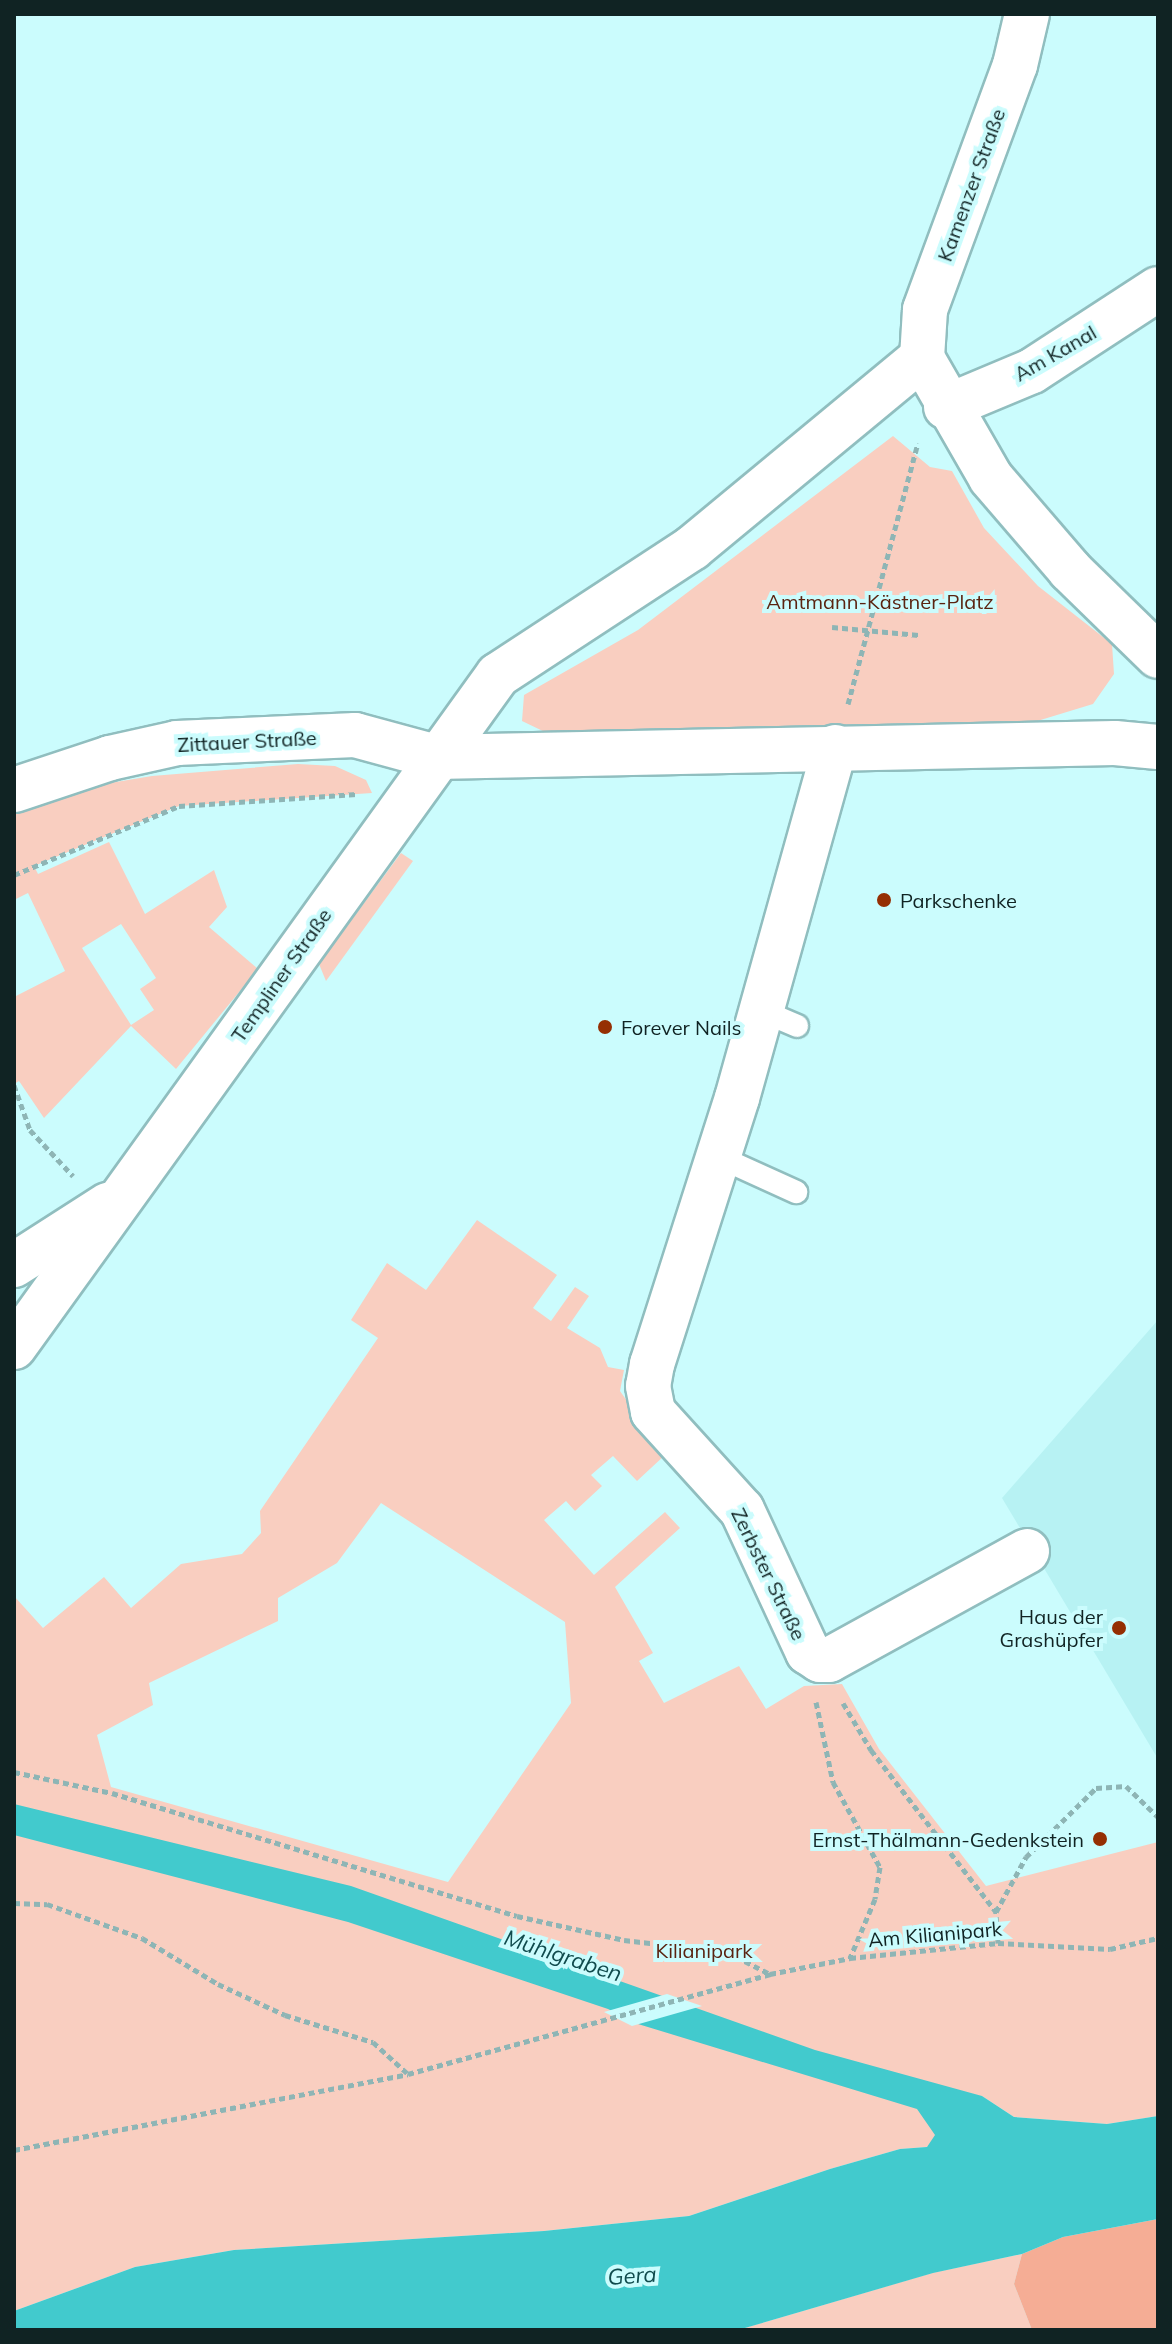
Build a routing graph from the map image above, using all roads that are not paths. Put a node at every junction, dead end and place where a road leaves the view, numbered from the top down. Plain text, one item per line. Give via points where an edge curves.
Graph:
1 (1027, 14) edge
2 (1158, 289) edge
3 (922, 358) junction
4 (933, 418) junction
5 (1153, 642) edge
6 (835, 747) junction
7 (1158, 747) edge
8 (436, 757) junction
9 (14, 790) edge
10 (719, 1157) junction
11 (796, 1192) dead end
12 (127, 1193) junction
13 (14, 1265) edge
14 (14, 1347) edge
15 (1027, 1551) dead end

1 - 3 street, Kamenzer Straße via 1015,65 925,310
2 - 4 street, Am Kanal via 1032,371
3 - 4 street
3 - 8 street via 692,548 498,675
4 - 5 street
6 - 7 street
6 - 8 street via 673,761
6 - 10 street, Zerbster Straße via 780,1019 737,1098
8 - 9 street, Zittauer Straße via 355,735 177,743 110,758
8 - 12 street, Templiner Straße
10 - 11 lane
10 - 15 street, Zerbster Straße via 648,1386 653,1412 742,1510 808,1652 828,1675 829,1660
12 - 13 street, Templiner Straße
12 - 14 street, Templiner Straße

